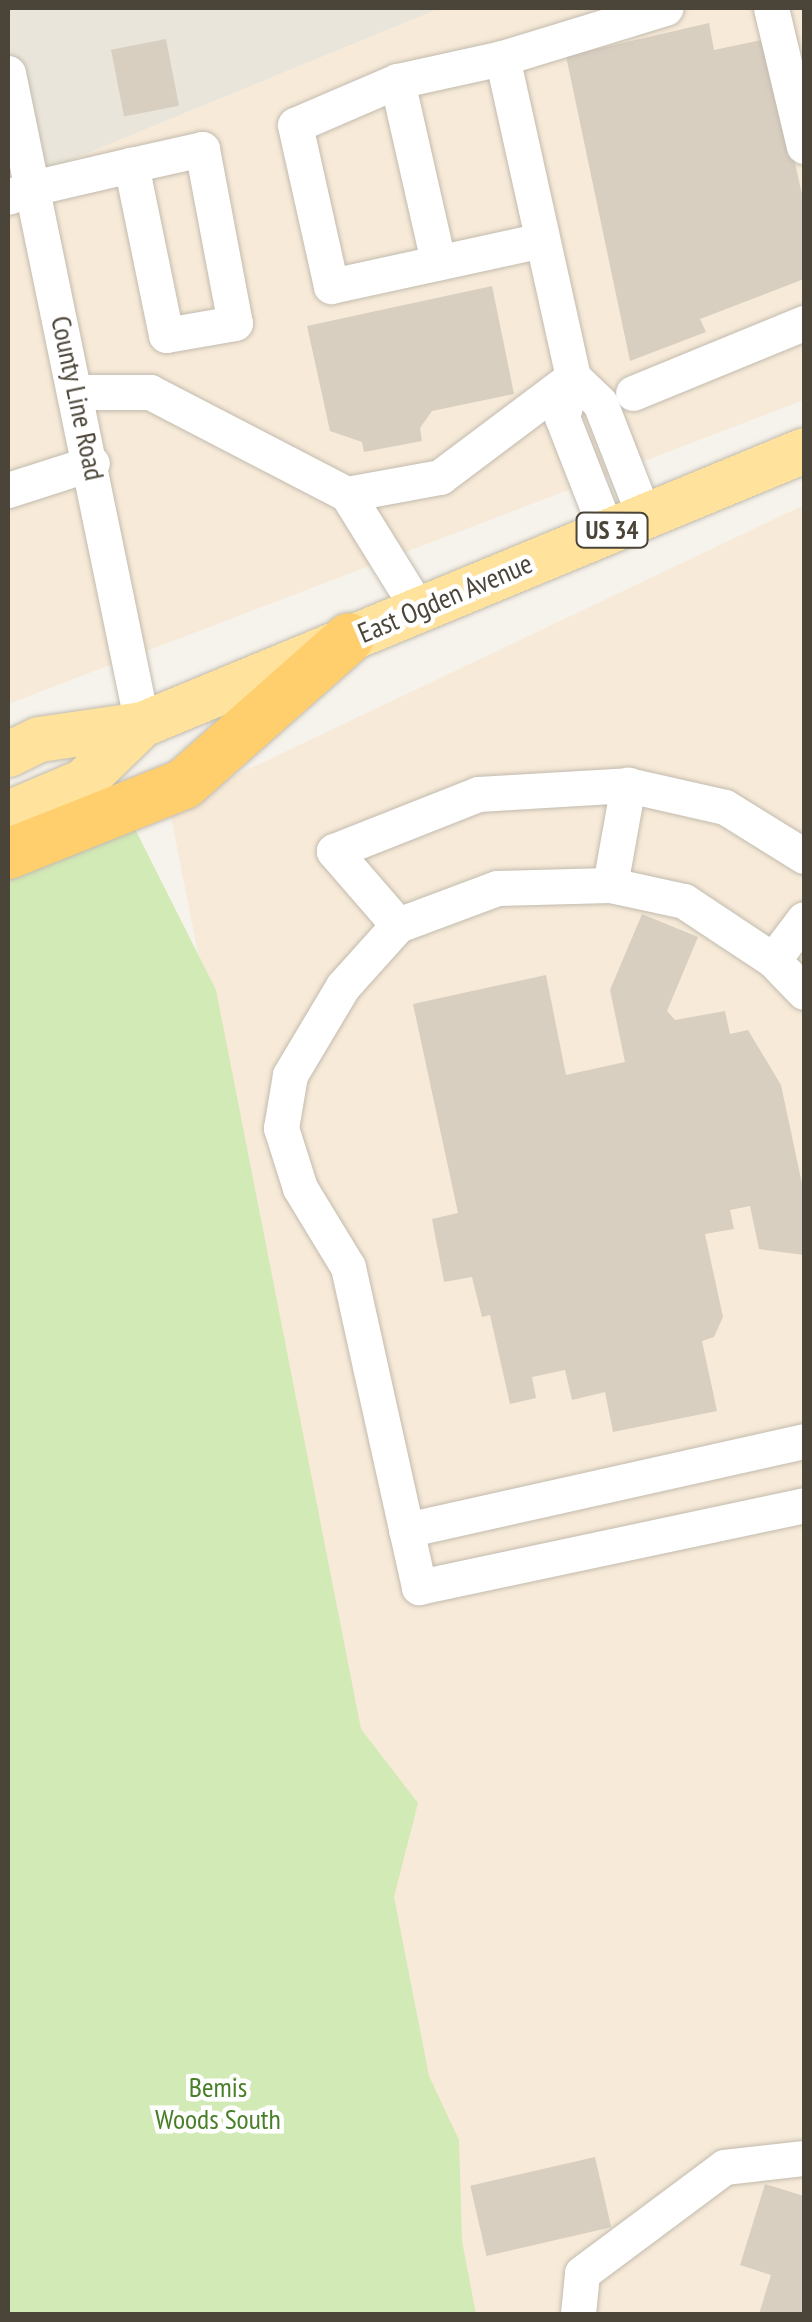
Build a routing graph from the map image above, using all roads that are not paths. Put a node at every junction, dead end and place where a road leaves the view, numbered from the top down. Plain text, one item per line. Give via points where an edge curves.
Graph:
1 (666, 8) edge
2 (771, 8) edge
3 (502, 58) junction
4 (8, 74) edge
5 (398, 81) junction
6 (804, 146) edge
7 (131, 165) junction
8 (20, 193) edge
9 (537, 241) junction
10 (438, 262) junction
11 (804, 324) edge
12 (573, 377) junction
13 (76, 392) junction
14 (634, 393) dead end
15 (804, 450) edge
16 (92, 463) junction
17 (8, 490) edge
18 (347, 494) junction
19 (626, 524) junction
20 (418, 607) junction
21 (349, 638) junction
22 (142, 724) junction
23 (8, 754) edge
24 (628, 785) junction
25 (8, 812) edge
26 (8, 854) edge
27 (804, 856) edge
28 (610, 884) junction
29 (804, 918) edge
30 (398, 926) junction
31 (774, 960) junction
32 (804, 992) edge
33 (804, 1440) edge
34 (804, 1505) edge
35 (406, 1530) junction
36 (804, 2158) edge
37 (578, 2314) edge

1 - 3 street
2 - 6 street
3 - 5 street
3 - 9 street
4 - 8 street, County Line Road
5 - 10 street
5 - 10 street via 295,125 331,286
7 - 7 street via 202,149 234,323 166,335
7 - 8 street
8 - 13 street, County Line Road
9 - 10 street
9 - 12 street
11 - 14 street
12 - 18 street via 440,477
12 - 19 street via 600,403
13 - 16 street, County Line Road
13 - 18 street via 150,392
15 - 19 main road, East Ogden Avenue / US 34
16 - 17 street
16 - 22 street, County Line Road
18 - 20 street
19 - 20 main road, East Ogden Avenue / US 34
20 - 21 main road, East Ogden Avenue / US 34
21 - 22 main road, East Ogden Avenue / US 34
21 - 26 highway via 184,784
22 - 23 main road, East Ogden Avenue / US 34 via 39,739
22 - 25 main road, East Ogden Avenue / US 34 via 83,781
24 - 27 street via 725,807
24 - 28 street
24 - 30 street via 478,794 334,851
28 - 30 street via 496,888
28 - 31 street via 684,901
29 - 31 street
30 - 35 street via 312,1028 290,1074 281,1128 300,1188 348,1267
31 - 32 street
33 - 35 street
34 - 35 street via 419,1588
36 - 37 street via 724,2168 582,2273

